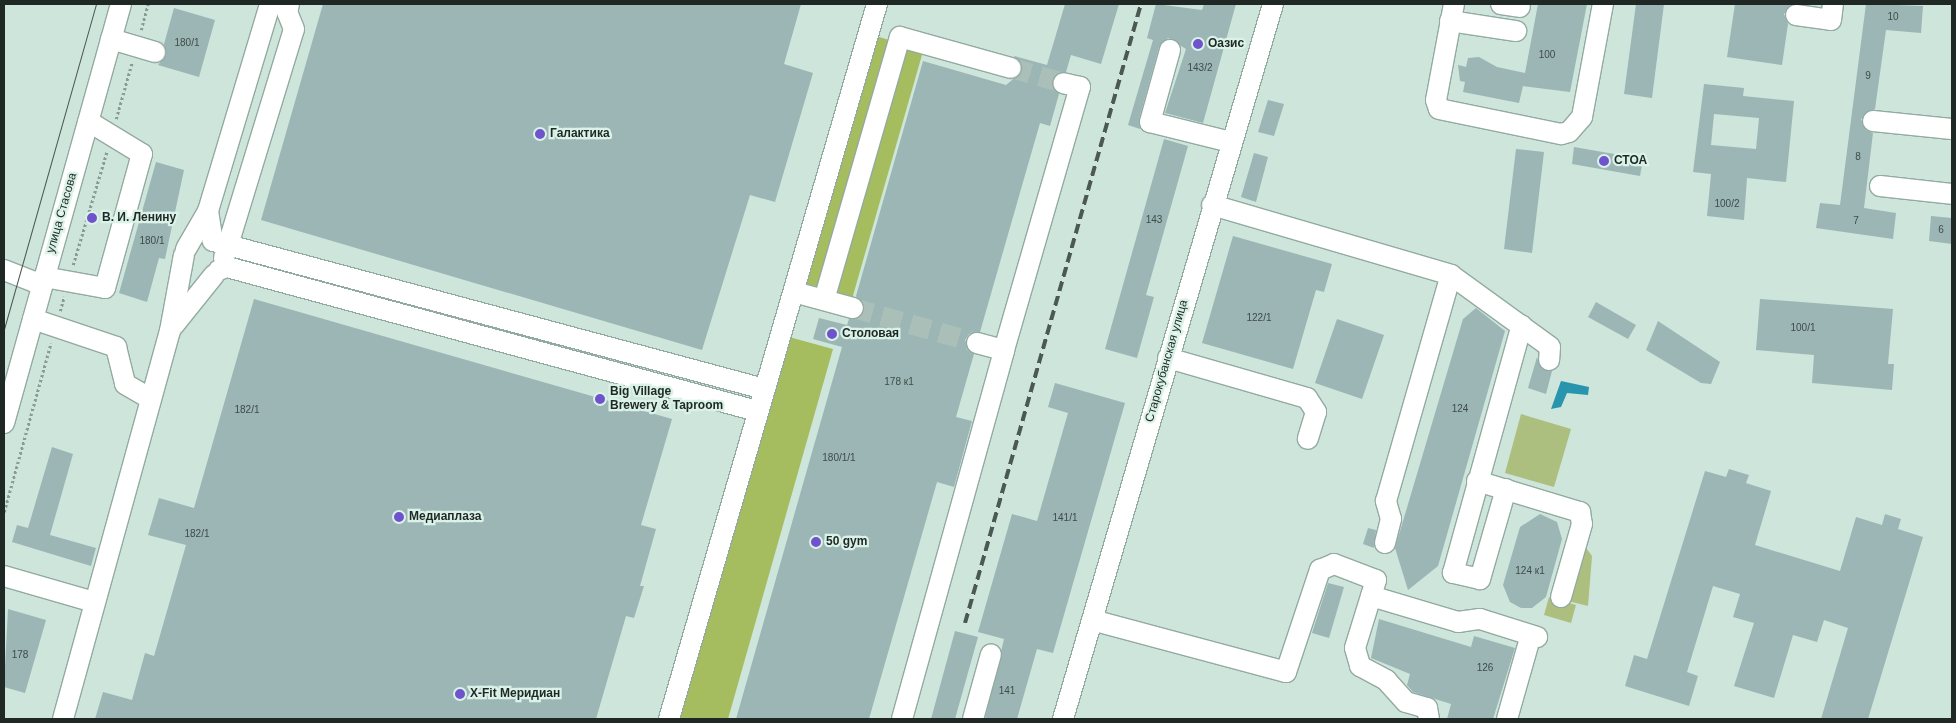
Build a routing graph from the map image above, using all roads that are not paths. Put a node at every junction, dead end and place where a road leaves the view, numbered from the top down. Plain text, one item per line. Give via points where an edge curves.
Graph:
1 (121, 4) edge
2 (270, 4) edge
3 (289, 4) edge
4 (877, 4) edge
5 (1273, 4) edge
6 (1603, 4) edge
7 (1833, 4) edge
8 (1452, 12) edge
9 (1796, 15) dead end
10 (1516, 31) dead end
11 (111, 39) junction
12 (146, 49) road end
13 (1170, 50) dead end
14 (1011, 68) tunnel mouth
15 (1063, 83) tunnel mouth
16 (88, 121) junction
17 (1873, 121) dead end
18 (1952, 128) edge
19 (1231, 142) junction
20 (1880, 186) dead end
21 (1952, 194) edge
22 (1212, 205) junction
23 (208, 211) junction
24 (221, 244) junction
25 (185, 252) junction
26 (4, 270) edge
27 (218, 270) junction
28 (1451, 275) junction
29 (43, 281) junction
30 (794, 292) junction
31 (824, 300) junction
32 (853, 308) tunnel mouth
33 (33, 319) junction
34 (1522, 325) junction
35 (170, 331) junction
36 (977, 343) tunnel mouth
37 (1004, 350) junction
38 (1546, 354) dead end
39 (1168, 358) junction
40 (764, 390) junction
41 (151, 399) junction
42 (758, 411) junction
43 (4, 423) edge
44 (1308, 439) dead end
45 (1477, 481) junction
46 (1506, 490) junction
47 (1385, 543) dead end
48 (4, 576) edge
49 (1371, 596) junction
50 (1561, 596) dead end
51 (94, 602) junction
52 (1092, 620) junction
53 (991, 654) dead end
54 (63, 719) edge
55 (669, 719) edge
56 (902, 719) edge
57 (973, 719) edge
58 (1063, 719) edge
59 (1429, 719) edge
60 (1507, 719) edge

1 - 11 street, улица Стасова
2 - 23 street
3 - 24 street via 287,12 294,29
4 - 30 street
5 - 19 street, Старокубанская улица
6 - 8 street via 1582,117 1569,132 1561,134 1439,109 1436,100
7 - 9 street via 1831,20
8 - 10 street
11 - 12 street
11 - 16 street, улица Стасова
13 - 19 street via 1150,122
14 - 31 street via 900,37
15 - 37 street via 1080,88
16 - 29 street, улица Стасова
16 - 29 street via 142,154 105,288 68,281
17 - 18 street
19 - 22 street, Старокубанская улица
20 - 21 street
22 - 28 street
22 - 39 street, Старокубанская улица
23 - 24 street
23 - 25 street
24 - 25 street via 201,239
24 - 27 street
24 - 40 street
25 - 27 street via 186,266 194,276
25 - 35 street
26 - 29 street
27 - 35 street
27 - 42 street via 227,267
28 - 34 street
28 - 47 street via 1386,501 1391,518
29 - 33 street, улица Стасова
30 - 31 street
30 - 40 street
31 - 32 street
33 - 41 street via 116,347 125,384
33 - 43 street, улица Стасова
34 - 38 street
34 - 45 street
35 - 41 street
36 - 37 street
37 - 56 street
39 - 44 street via 1307,398 1316,412
39 - 52 street, Старокубанская улица
40 - 42 street
41 - 51 street
42 - 55 street
45 - 46 street
45 - 46 street via 1451,570 1475,580 1481,577
46 - 50 street via 1575,510 1583,518
48 - 51 street
49 - 52 street via 1374,577 1334,564 1324,566 1286,672
49 - 59 street via 1355,648 1360,666 1386,680 1406,702 1427,708
49 - 60 street via 1458,622 1480,619 1534,636
51 - 54 street
52 - 58 street, Старокубанская улица
53 - 57 street

